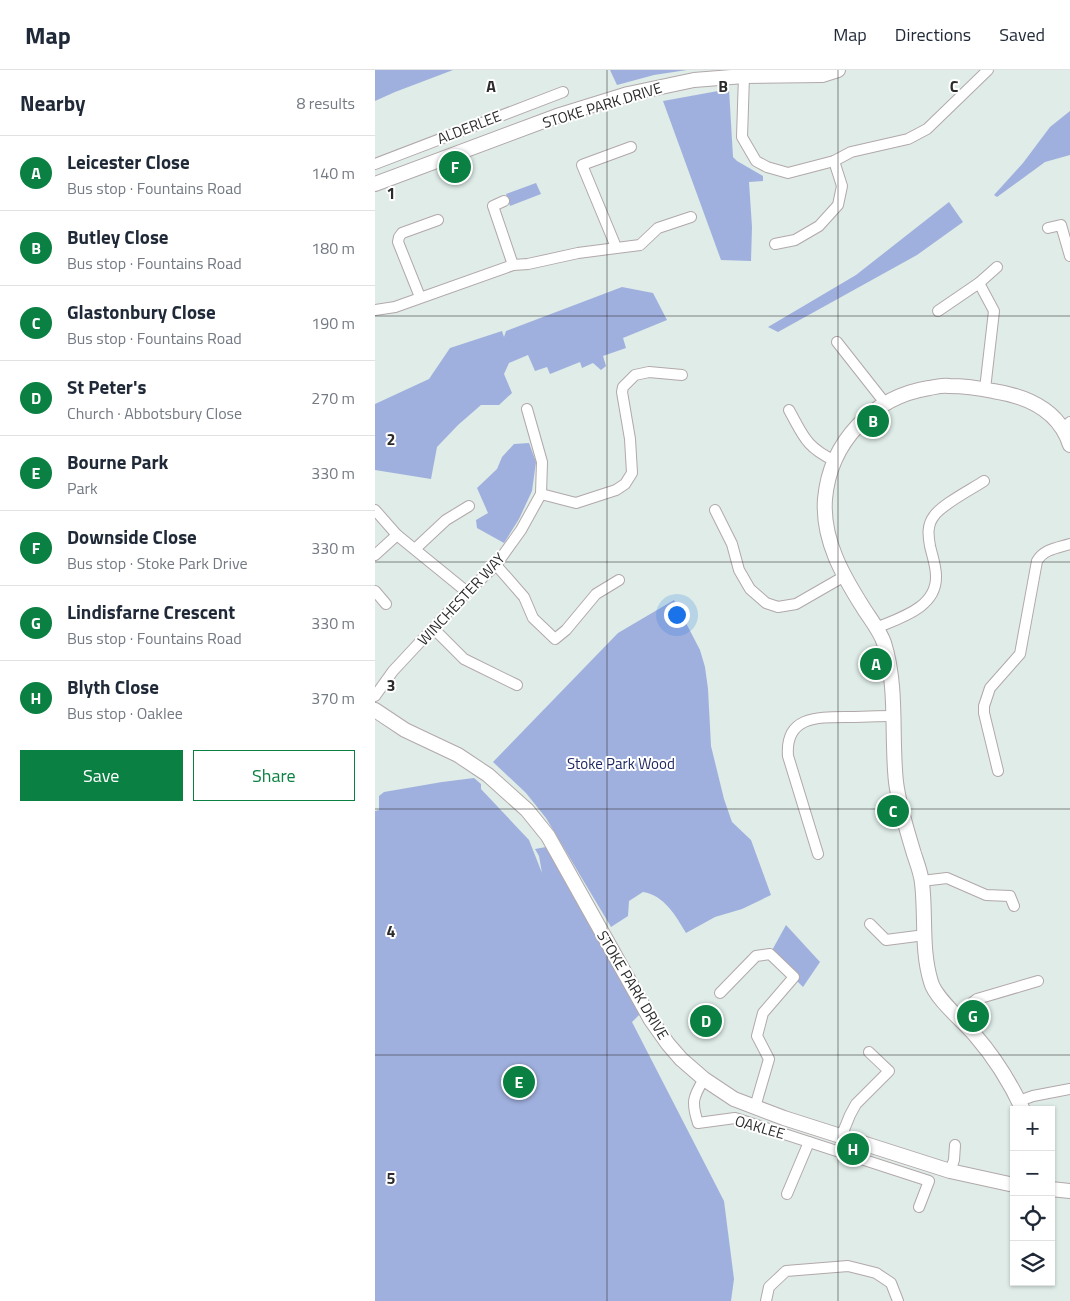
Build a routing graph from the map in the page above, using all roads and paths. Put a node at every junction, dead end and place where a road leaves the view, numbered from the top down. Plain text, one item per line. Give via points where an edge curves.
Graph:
1 (838, 70) edge
2 (988, 70) edge
3 (744, 76) junction
4 (563, 92) dead end
5 (631, 147) dead end
6 (834, 161) junction
7 (375, 164) edge
8 (375, 184) edge
9 (504, 201) dead end
10 (691, 217) dead end
11 (438, 220) dead end
12 (1048, 228) dead end
13 (775, 244) dead end
14 (616, 247) junction
15 (1070, 256) edge
16 (513, 265) junction
17 (997, 267) dead end
18 (979, 283) junction
19 (420, 298) junction
20 (375, 310) edge
21 (938, 311) dead end
22 (837, 342) dead end
23 (682, 375) dead end
24 (985, 389) junction
25 (885, 403) junction
26 (527, 409) dead end
27 (789, 410) dead end
28 (1067, 425) edge
29 (1070, 444) edge
30 (835, 461) junction
31 (984, 481) dead end
32 (541, 494) junction
33 (469, 506) dead end
34 (375, 510) edge
35 (715, 510) dead end
36 (397, 534) junction
37 (1070, 544) edge
38 (415, 549) junction
39 (375, 555) edge
40 (496, 565) junction
41 (843, 577) junction
42 (619, 580) dead end
43 (375, 591) edge
44 (467, 592) junction
45 (386, 604) dead end
46 (433, 628) junction
47 (876, 628) junction
48 (517, 685) dead end
49 (375, 696) edge
50 (375, 710) edge
51 (892, 716) junction
52 (998, 771) dead end
53 (818, 854) dead end
54 (922, 881) junction
55 (1014, 906) dead end
56 (870, 924) dead end
57 (925, 935) junction
58 (1038, 981) dead end
59 (720, 992) dead end
60 (957, 1015) junction
61 (869, 1052) dead end
62 (704, 1079) junction
63 (1070, 1089) edge
64 (1021, 1106) edge
65 (755, 1107) junction
66 (841, 1137) junction
67 (809, 1142) junction
68 (955, 1145) dead end
69 (950, 1170) junction
70 (1010, 1184) edge
71 (1055, 1189) edge
72 (1070, 1191) edge
73 (787, 1194) dead end
74 (919, 1207) dead end
75 (766, 1301) edge
76 (898, 1301) edge

1 - 3 street, STOKE PARK DRIVE via 822,75
2 - 6 street via 927,129 908,139 851,152
3 - 6 street via 742,138 756,160 788,173
3 - 8 street, STOKE PARK DRIVE via 694,80 628,94 557,116
4 - 7 street, ALDERLEE
5 - 14 street via 582,165
6 - 13 street via 842,186 838,205 819,226 795,240
9 - 16 street via 493,206
10 - 14 street via 658,228 641,245
11 - 19 street via 399,237 398,242
12 - 15 street via 1061,225
14 - 16 street
16 - 19 street
17 - 18 street
18 - 21 street
18 - 24 street via 994,312
19 - 20 street
22 - 25 street
23 - 32 street via 649,372 635,376 623,387 632,473 625,484 617,490 576,502
24 - 25 street via 947,385 915,390
24 - 28 street via 1035,402
25 - 30 street via 855,428
26 - 32 street, WINCHESTER WAY via 542,462
27 - 30 street via 807,443
28 - 29 street
30 - 41 street via 827,487 825,521
31 - 47 street via 940,509 930,521 928,536 936,575 935,587 929,598 915,611
32 - 40 street, WINCHESTER WAY
33 - 38 street via 446,520
34 - 36 street
35 - 41 street via 732,544 739,570 750,589 766,603 791,606
36 - 38 street
36 - 39 street
37 - 52 street via 1039,556 1020,654 990,688 985,699 984,713
38 - 44 street
40 - 42 street via 524,598 533,618 555,639 567,630 596,594
40 - 44 street, WINCHESTER WAY
41 - 47 street
43 - 45 street
44 - 46 street, WINCHESTER WAY
46 - 48 street via 464,659
46 - 49 street, WINCHESTER WAY via 393,671
47 - 51 street via 884,641 891,677
50 - 62 street, STOKE PARK DRIVE via 405,730 458,755 514,796 527,810 548,836 651,1020 681,1059
51 - 53 street via 816,718 803,722 791,735 788,756
51 - 54 street via 896,782
54 - 55 street via 947,878 986,895 1010,896
54 - 57 street
56 - 57 street via 886,940
57 - 60 street via 930,981
58 - 60 street via 977,999
59 - 65 street via 757,956 770,954 794,977 763,1013 757,1036 769,1059
60 - 64 street via 999,1065
61 - 66 street via 893,1068 856,1104
62 - 65 street, STOKE PARK DRIVE via 734,1099
62 - 67 street, OAKLEE via 694,1095 697,1123 735,1118
63 - 64 street via 1033,1096
65 - 66 street, STOKE PARK DRIVE
66 - 69 street, STOKE PARK DRIVE
67 - 73 street
67 - 74 street, OAKLEE via 929,1181
68 - 69 street
69 - 70 street, STOKE PARK DRIVE
71 - 72 street
75 - 76 street via 769,1287 786,1270 848,1266 876,1273 891,1283

